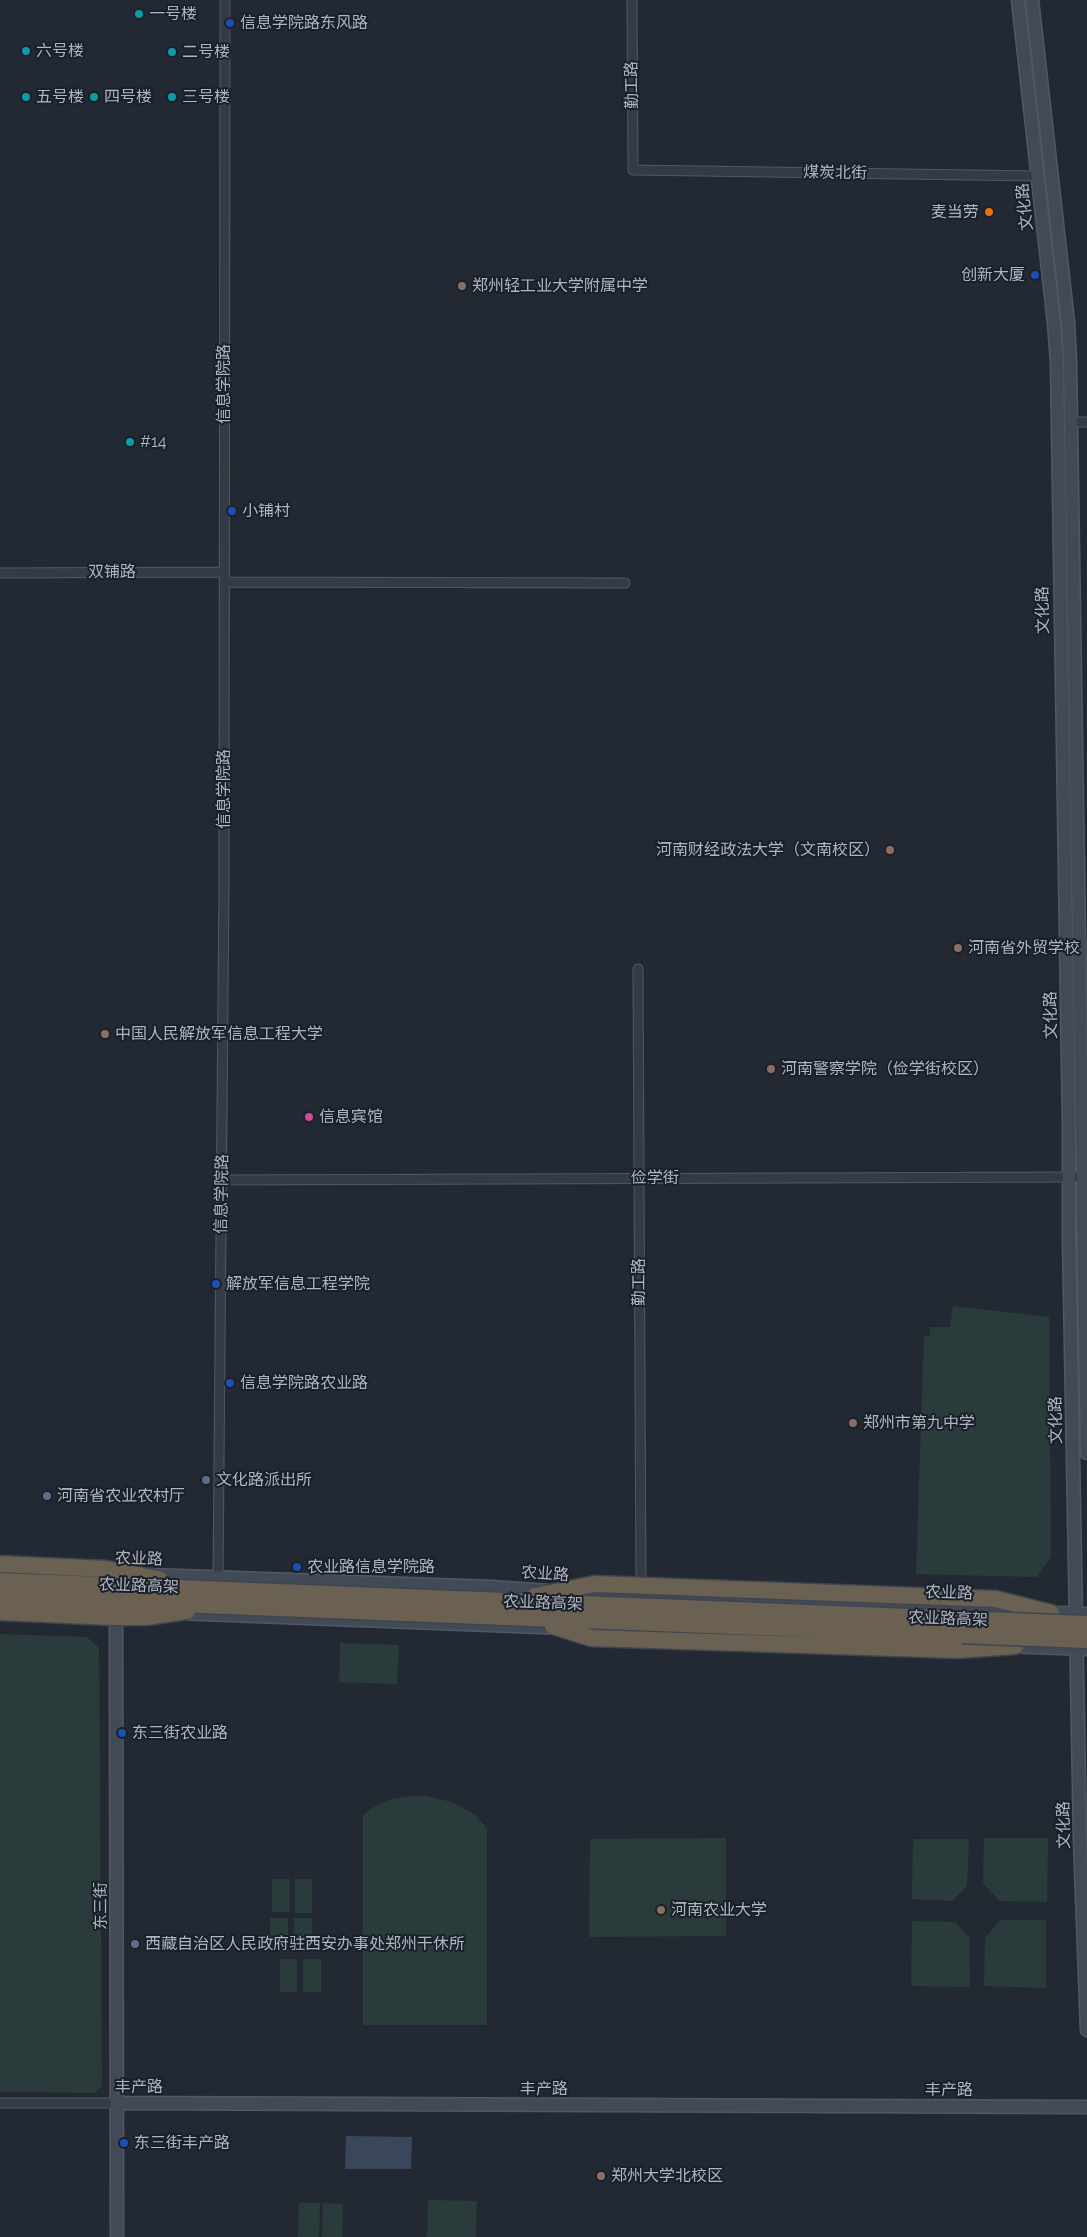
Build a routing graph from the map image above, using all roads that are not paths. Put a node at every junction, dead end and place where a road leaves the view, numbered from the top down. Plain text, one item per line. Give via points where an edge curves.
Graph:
1 (225, 0) edge
2 (632, 0) edge
3 (1018, 0) edge
4 (1032, 0) edge
5 (633, 170) joint
6 (1038, 176) junction
7 (1071, 422) junction
8 (1087, 422) edge
9 (224, 572) junction
10 (0, 573) edge
11 (224, 582) junction
12 (625, 583) dead end
13 (1081, 741) edge
14 (1083, 923) edge
15 (638, 969) dead end
16 (1069, 1177) junction
17 (1085, 1177) edge
18 (638, 1178) junction
19 (223, 1180) junction
20 (1087, 1453) edge
21 (0, 1564) edge
22 (0, 1570) edge
23 (116, 1574) junction
24 (218, 1578) junction
25 (0, 1581) edge
26 (203, 1589) junction
27 (641, 1596) junction
28 (0, 1597) edge
29 (508, 1602) junction
30 (0, 1606) edge
31 (215, 1606) junction
32 (116, 1611) junction
33 (0, 1612) edge
34 (1051, 1612) junction
35 (1083, 1617) edge
36 (532, 1619) junction
37 (1015, 1646) junction
38 (1084, 1646) edge
39 (1087, 2030) edge
40 (0, 2103) edge
41 (117, 2103) junction
42 (1087, 2107) edge
43 (117, 2237) edge

1 - 9 street, 信息学院路
2 - 5 street, 勤工路
3 - 6 street, 文化路
4 - 7 street, 文化路 via 1068,322
5 - 6 street, 煤炭北街
6 - 16 street, 文化路 via 1057,362
7 - 8 street
7 - 13 street, 文化路
9 - 10 street, 双铺路
9 - 11 street, 信息学院路
11 - 12 street
11 - 19 street, 信息学院路
13 - 14 street, 文化路
14 - 17 street, 文化路
15 - 18 street, 勤工路
16 - 17 street, 俭学街
16 - 18 street, 俭学街
16 - 35 street, 文化路
17 - 20 street, 文化路
18 - 19 street, 俭学街
18 - 27 street, 勤工路
19 - 24 street, 信息学院路
21 - 26 highway, bridge via 107,1569
22 - 23 street, 农业路
23 - 24 street, 农业路
23 - 32 street, 东三街
24 - 27 street, 农业路 via 492,1587
25 - 26 highway, 农业路高架, bridge
26 - 29 highway, 农业路高架, bridge
27 - 34 street, 农业路
28 - 31 highway, 农业路高架, bridge
29 - 34 highway, bridge via 595,1584 996,1599
29 - 35 highway, 农业路高架, bridge
30 - 32 street
31 - 33 highway, bridge via 146,1617
31 - 36 highway, 农业路高架, bridge
32 - 37 street
32 - 41 street, 东三街
34 - 35 street, 农业路
35 - 38 street, 文化路
36 - 37 highway, bridge via 591,1638 957,1650
36 - 38 highway, 农业路高架, bridge
37 - 38 street
38 - 39 street, 文化路 via 1080,1839
40 - 41 street, 丰产路
41 - 42 street, 丰产路
41 - 43 street, 东三街

